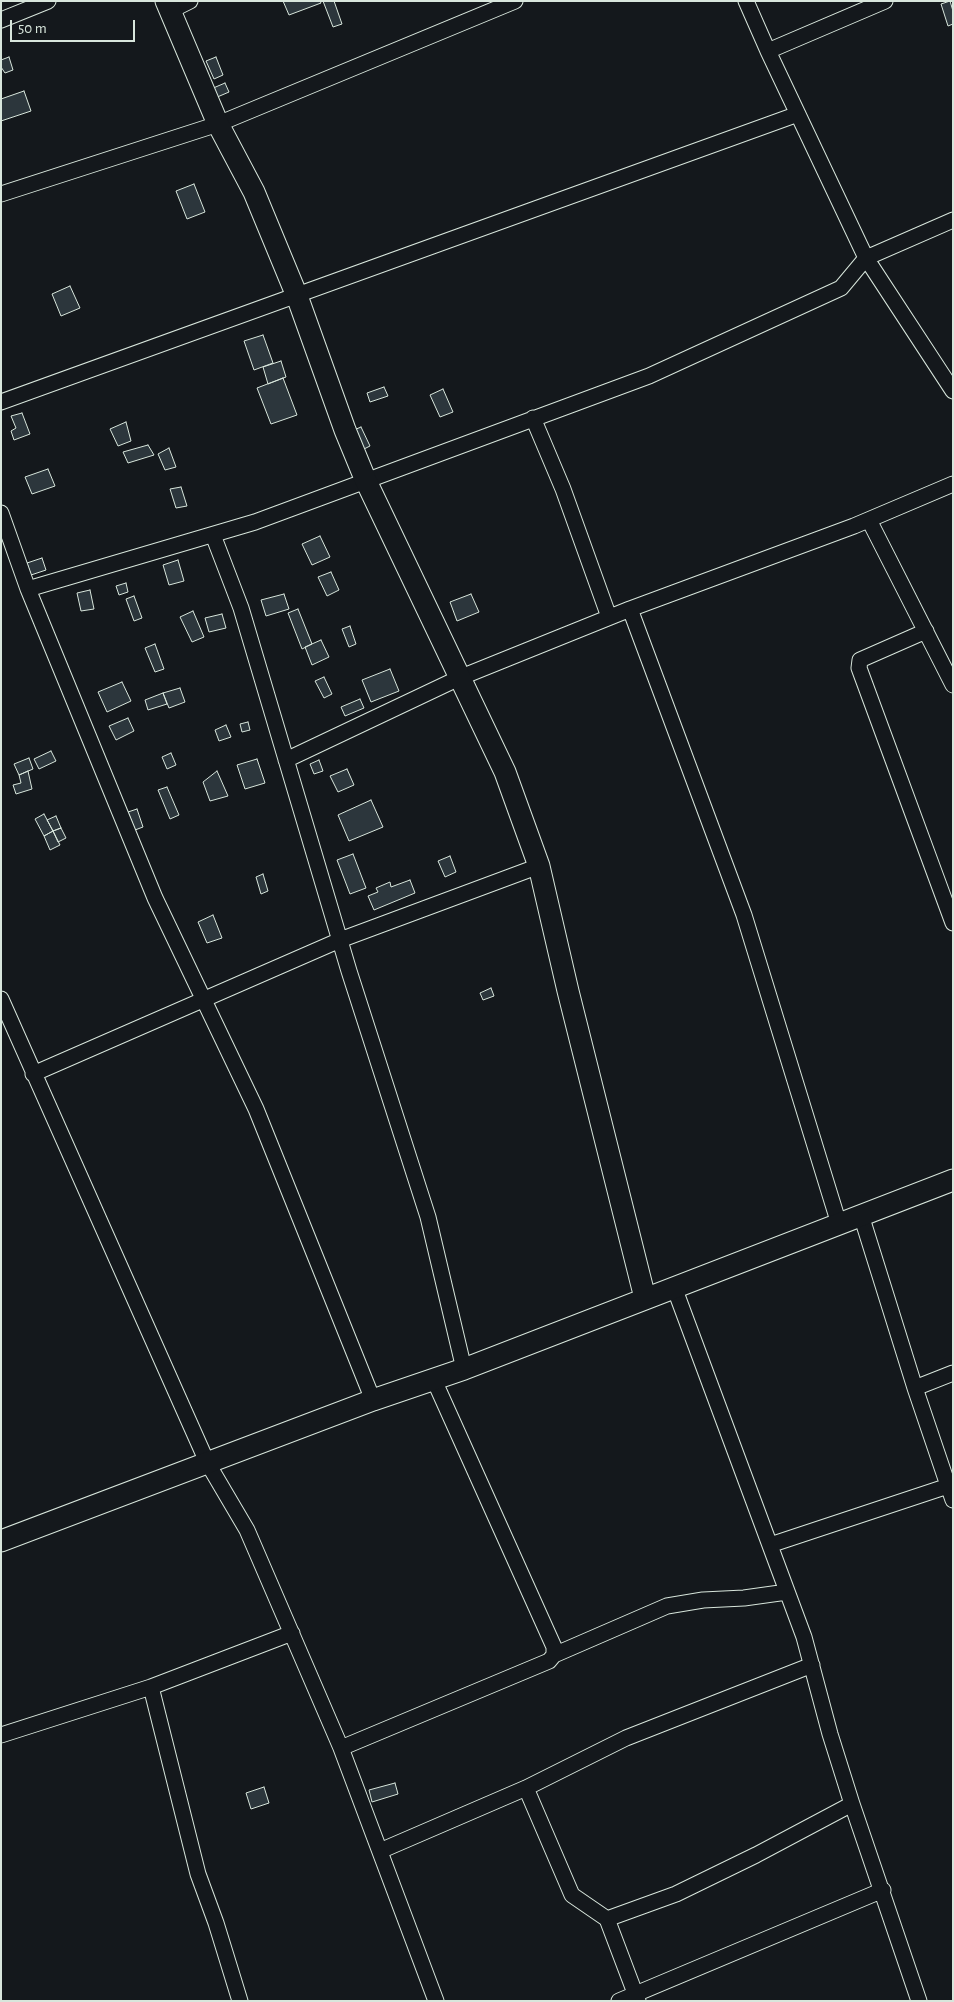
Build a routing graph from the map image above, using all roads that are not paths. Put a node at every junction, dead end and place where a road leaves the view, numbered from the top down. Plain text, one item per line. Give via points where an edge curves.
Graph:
1 (48, 1) edge
2 (190, 1) edge
3 (515, 1) edge
4 (746, 1) edge
5 (885, 1) edge
6 (168, 6) edge
7 (1, 20) edge
8 (768, 51) junction
9 (798, 114) junction
10 (218, 124) junction
11 (1, 194) edge
12 (953, 220) edge
13 (866, 258) junction
14 (297, 296) junction
15 (953, 391) edge
16 (1, 402) edge
17 (533, 418) junction
18 (366, 481) junction
19 (953, 484) edge
20 (1, 513) edge
21 (868, 520) junction
22 (213, 535) junction
23 (28, 588) junction
24 (630, 609) junction
25 (610, 617) junction
26 (926, 631) junction
27 (459, 678) junction
28 (953, 685) edge
29 (286, 760) junction
30 (539, 866) junction
31 (953, 923) edge
32 (340, 940) junction
33 (1, 999) edge
34 (204, 1001) junction
35 (33, 1074) junction
36 (953, 1180) edge
37 (861, 1215) junction
38 (839, 1224) junction
39 (674, 1287) junction
40 (645, 1298) junction
41 (464, 1369) junction
42 (953, 1373) edge
43 (434, 1380) junction
44 (914, 1388) junction
45 (373, 1400) junction
46 (207, 1462) junction
47 (951, 1493) edge
48 (1, 1541) edge
49 (770, 1545) junction
50 (787, 1592) junction
51 (292, 1633) junction
52 (554, 1655) junction
53 (812, 1664) junction
54 (151, 1687) junction
55 (1, 1735) edge
56 (341, 1748) junction
57 (526, 1788) junction
58 (852, 1804) junction
59 (380, 1851) junction
60 (883, 1890) junction
61 (607, 1919) junction
62 (636, 1997) edge
63 (240, 2001) edge
64 (436, 2001) edge
65 (619, 2001) edge
66 (919, 2001) edge

1 - 7 street
2 - 6 street
3 - 10 street
4 - 8 street
5 - 8 street
6 - 10 street
8 - 9 street
9 - 13 street
9 - 14 street
10 - 11 street
10 - 14 street via 254,192
12 - 13 street
13 - 15 street
13 - 17 street via 841,288 649,376
14 - 16 street
14 - 18 street
17 - 18 street
17 - 25 street
18 - 22 street
18 - 27 street
19 - 21 street
20 - 23 street
21 - 24 street
21 - 26 street
22 - 23 street
22 - 29 street via 241,608
23 - 34 street via 155,898
24 - 25 street
24 - 38 street via 744,916
25 - 27 street
26 - 28 street
26 - 31 street via 860,660 859,668
27 - 29 street
27 - 30 street via 504,772
29 - 32 street
30 - 32 street
30 - 40 street
32 - 34 street
32 - 41 street via 428,1217
33 - 35 street
34 - 35 street
34 - 45 street via 256,1109
35 - 46 street
36 - 37 street
37 - 38 street
37 - 44 street
38 - 39 street
39 - 40 street
39 - 49 street
40 - 41 street
41 - 43 street
42 - 44 street
43 - 45 street
43 - 52 street via 554,1647
44 - 47 street
45 - 46 street
46 - 48 street
46 - 51 street via 247,1530
47 - 49 street
49 - 50 street
50 - 52 street via 667,1606
50 - 53 street
51 - 54 street
51 - 56 street
52 - 56 street via 549,1661
53 - 57 street via 626,1738
53 - 58 street
54 - 55 street
54 - 63 street via 198,1874
56 - 59 street
57 - 59 street
57 - 61 street via 572,1895
58 - 60 street
58 - 61 street via 676,1894
59 - 64 street
60 - 62 street
60 - 66 street
61 - 62 street
62 - 65 street

